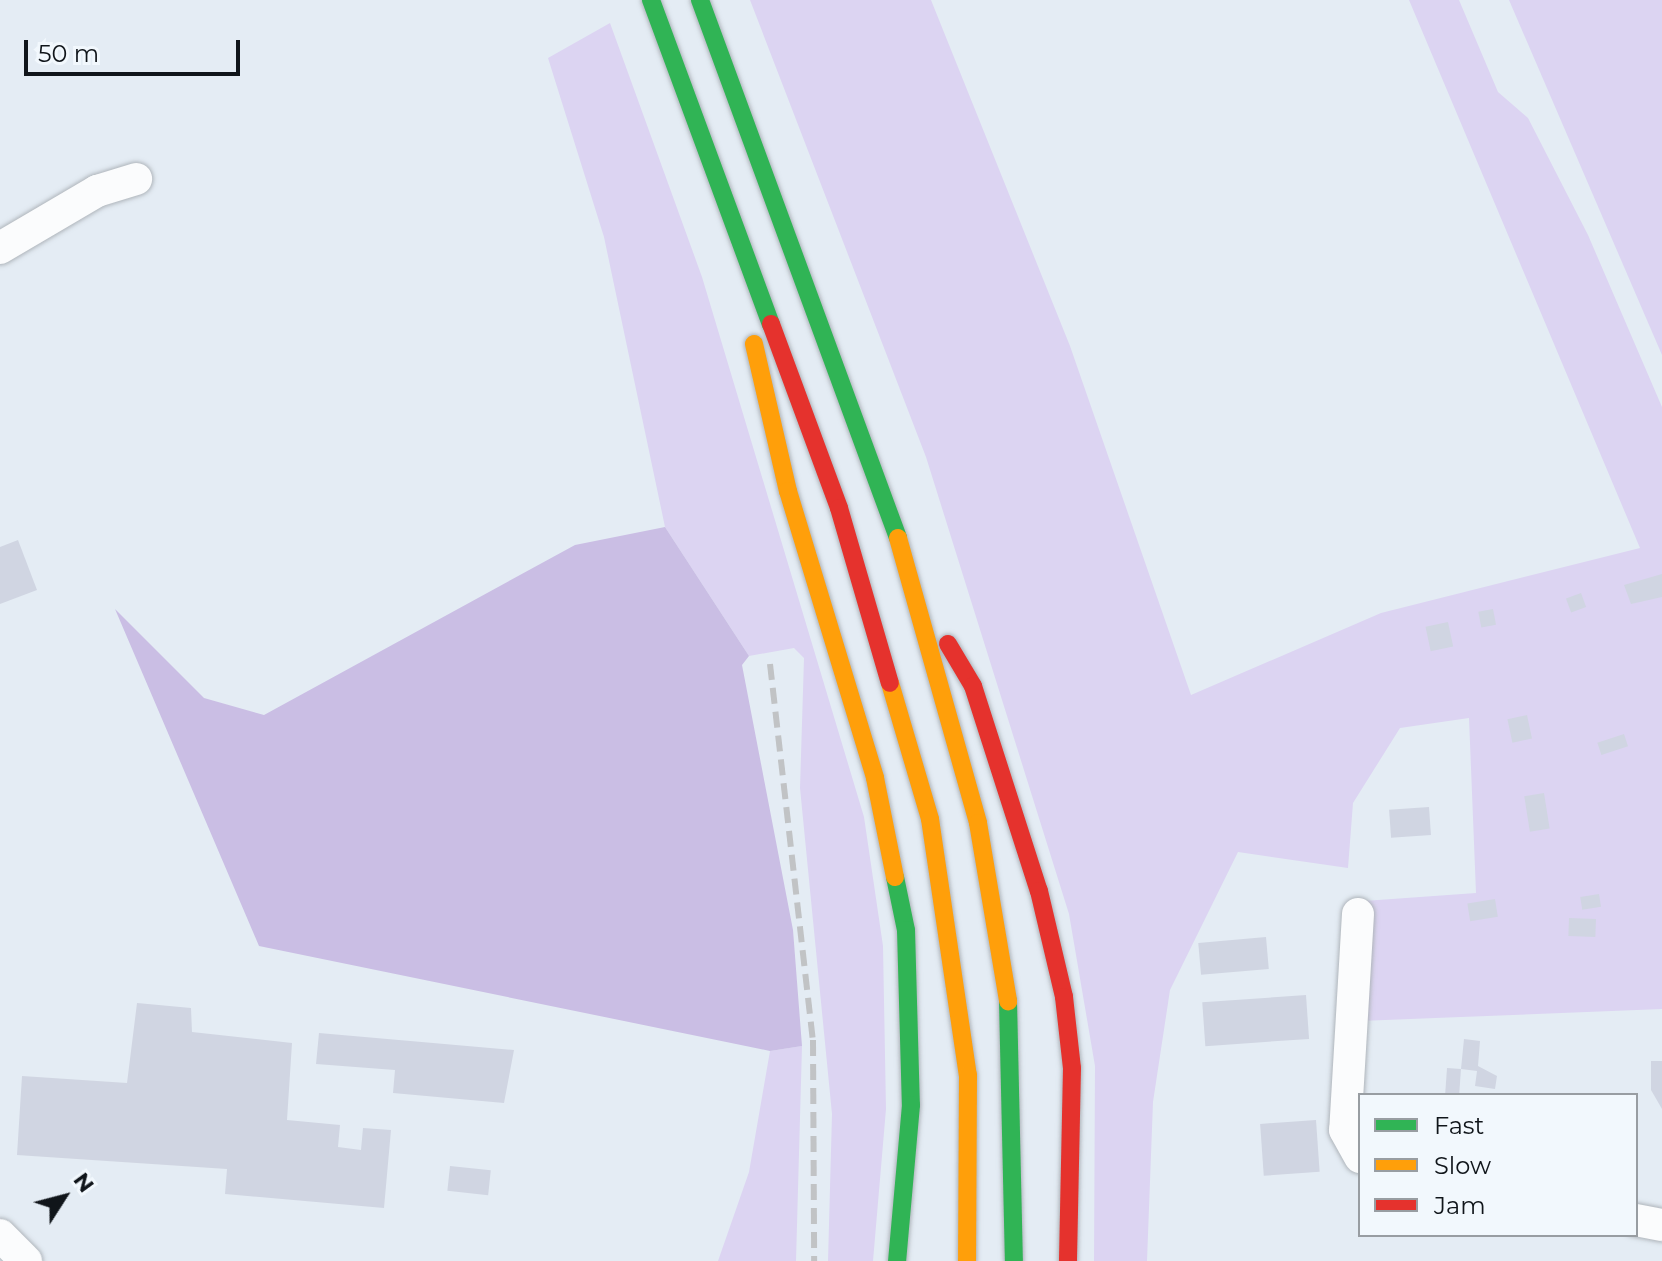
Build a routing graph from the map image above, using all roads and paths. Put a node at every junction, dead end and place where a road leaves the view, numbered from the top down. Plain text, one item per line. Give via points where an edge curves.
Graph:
1 (651, 0) edge
2 (700, 0) edge
3 (713, 168) junction
4 (136, 179) dead end
5 (0, 248) edge
6 (918, 594) junction
7 (1358, 914) dead end
8 (1358, 1153) edge
9 (1638, 1220) edge
10 (1662, 1225) edge
11 (0, 1235) edge
12 (26, 1261) edge
13 (897, 1261) edge
14 (967, 1261) edge
15 (1014, 1261) edge
16 (1068, 1261) edge

1 - 3 highway
2 - 6 highway
3 - 13 highway via 788,491 875,778 906,930 911,1105
3 - 14 highway via 887,655 930,819 968,1075
4 - 5 street via 97,191
6 - 15 highway via 1003,944 1015,1072
6 - 16 highway via 973,686 1039,891 1072,1068
7 - 8 street via 1345,1130
9 - 10 street
11 - 12 street

